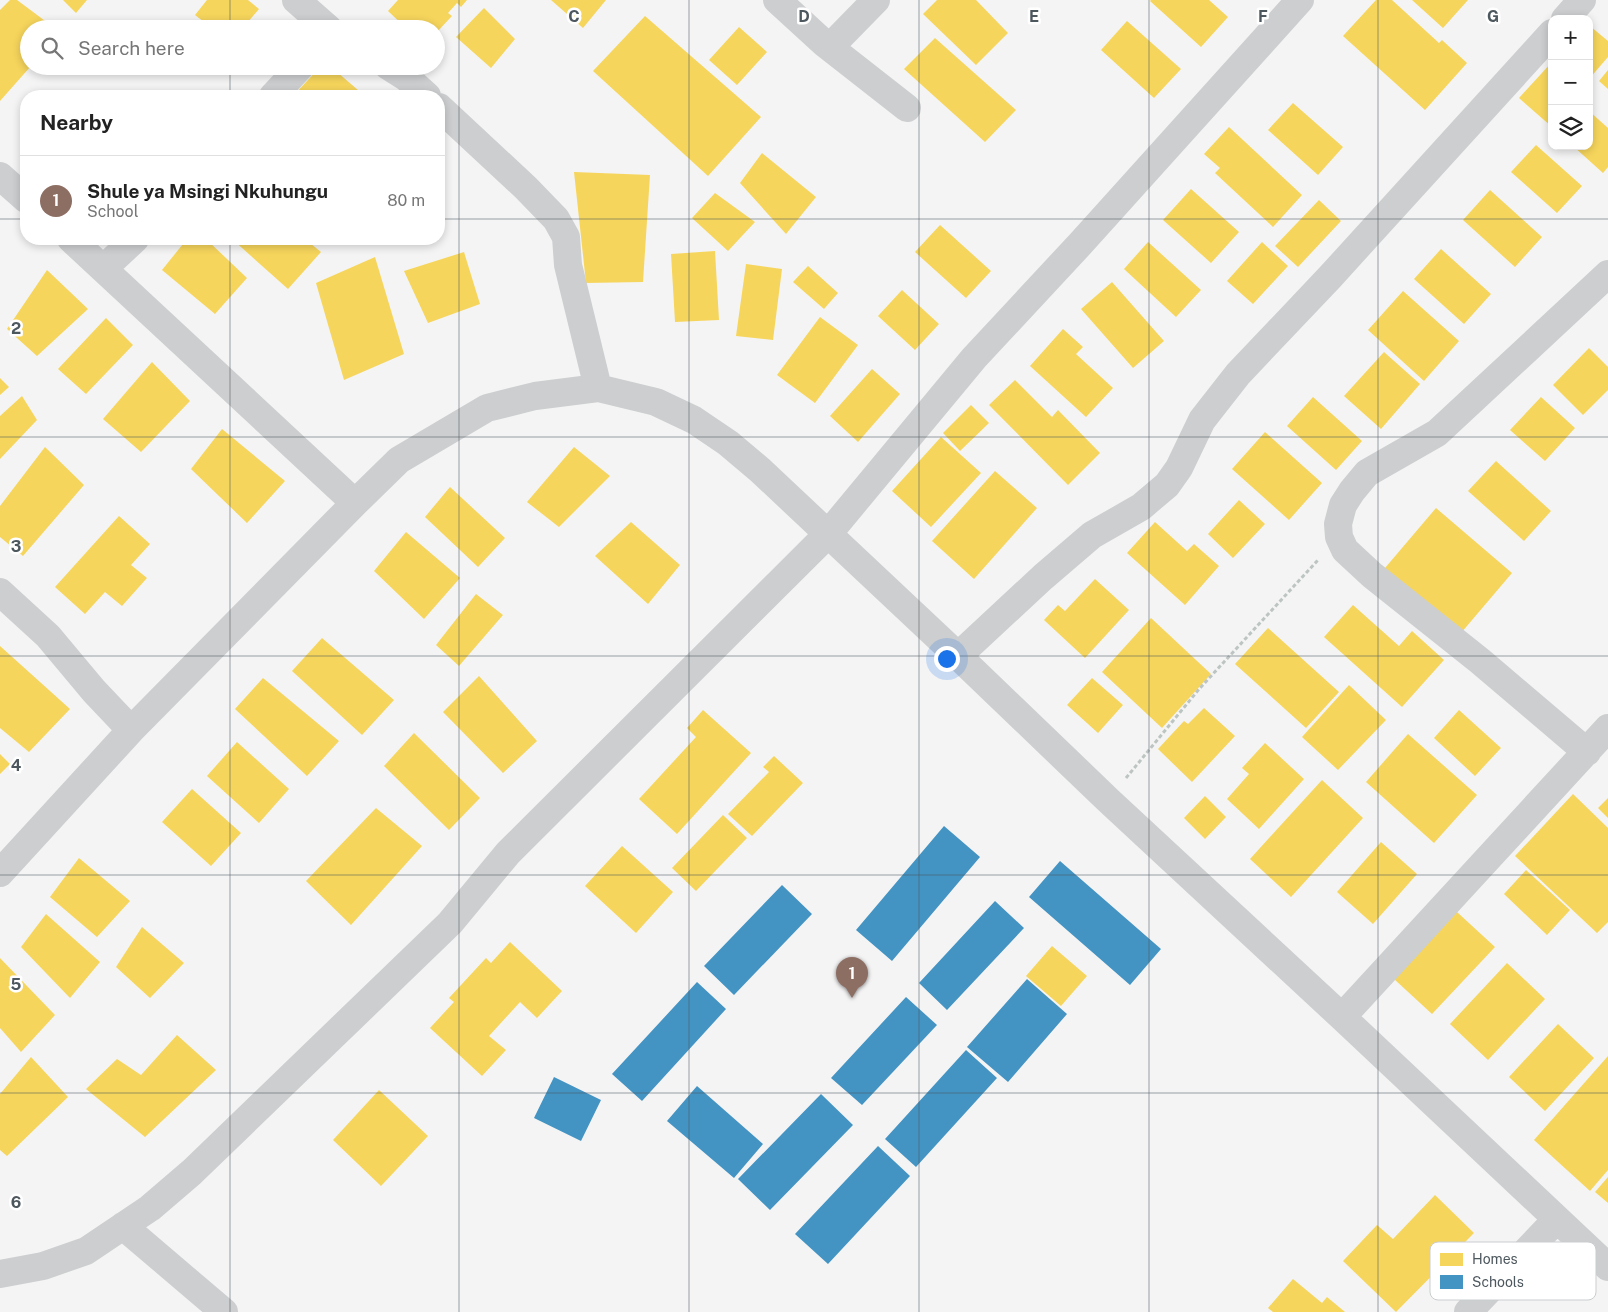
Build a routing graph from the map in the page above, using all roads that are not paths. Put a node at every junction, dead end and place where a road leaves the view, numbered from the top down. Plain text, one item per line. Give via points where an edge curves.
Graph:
1 (296, 0) edge
2 (777, 0) edge
3 (876, 0) edge
4 (1300, 0) edge
5 (1582, 0) edge
6 (1569, 15) edge
7 (319, 20) edge
8 (1548, 37) edge
9 (830, 48) junction
10 (292, 75) edge
11 (402, 75) edge
12 (278, 90) edge
13 (420, 90) edge
14 (907, 108) dead end
15 (445, 113) edge
16 (0, 176) edge
17 (20, 194) edge
18 (78, 245) edge
19 (128, 245) edge
20 (104, 268) junction
21 (1608, 274) edge
22 (598, 388) junction
23 (355, 502) junction
24 (828, 534) junction
25 (0, 592) edge
26 (958, 656) junction
27 (1608, 728) edge
28 (131, 730) junction
29 (1587, 752) junction
30 (0, 873) edge
31 (1342, 1017) junction
32 (1557, 1219) junction
33 (123, 1226) junction
34 (1535, 1242) edge
35 (1581, 1242) edge
36 (1596, 1256) edge
37 (1608, 1267) edge
38 (0, 1274) edge
39 (1479, 1300) edge
40 (224, 1312) edge
41 (1468, 1312) edge

1 - 7 street
2 - 9 street
3 - 9 street
4 - 24 street via 974,358
5 - 6 street
8 - 26 street via 1238,374 1202,420 1179,468 1167,485 1141,507 1092,535
9 - 14 street
10 - 12 street
11 - 13 street
15 - 22 street via 526,188 556,219 566,237 568,266
16 - 17 street
18 - 20 street
19 - 20 street
20 - 23 street
21 - 29 street via 1437,433 1367,473 1343,505 1338,524 1345,550 1372,575
22 - 23 street via 535,396 487,408 399,460
22 - 24 street via 656,402 694,420 760,470
23 - 28 street
24 - 26 street
24 - 33 street via 508,853 442,930 192,1172
25 - 28 street via 48,636
26 - 31 street
27 - 29 street
28 - 30 street
29 - 31 street
31 - 32 street
32 - 34 street
32 - 35 street
33 - 38 street via 86,1251 43,1266
33 - 40 street
36 - 37 street
39 - 41 street

